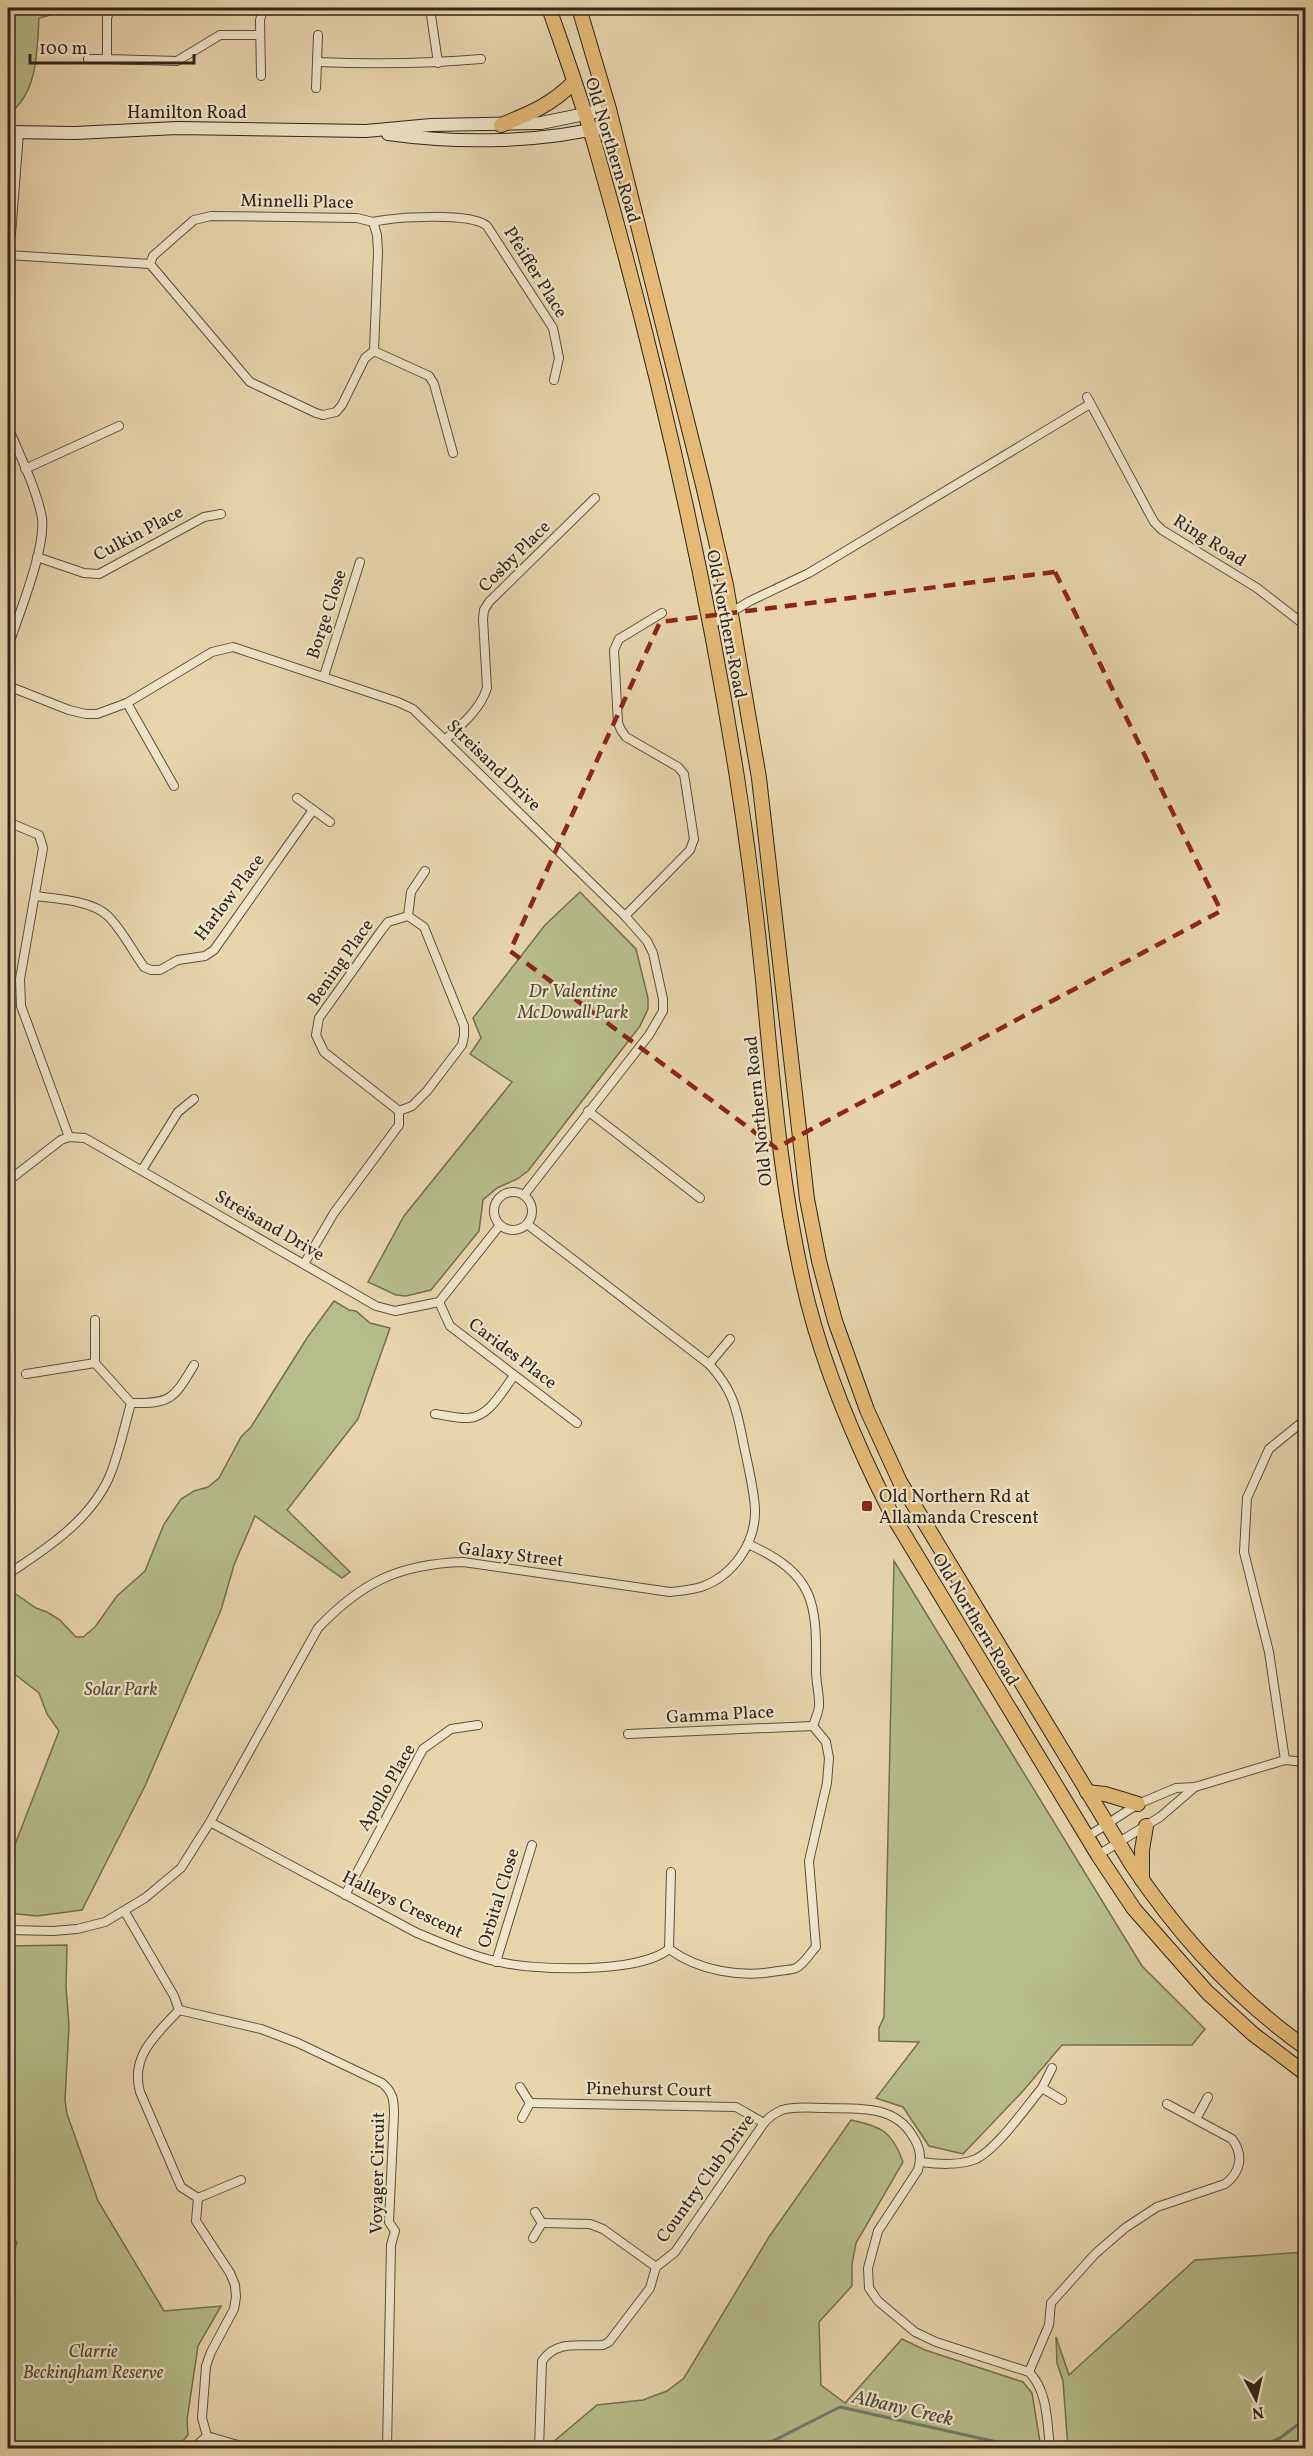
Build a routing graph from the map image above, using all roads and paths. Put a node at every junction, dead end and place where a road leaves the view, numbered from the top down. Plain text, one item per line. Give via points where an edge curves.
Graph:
1 (110, 8) edge
2 (267, 8) edge
3 (430, 8) edge
4 (549, 8) edge
5 (579, 8) edge
6 (259, 35) junction
7 (318, 35) dead end
8 (88, 59) dead end
9 (107, 59) junction
10 (481, 59) dead end
11 (317, 62) junction
12 (438, 63) junction
13 (261, 76) dead end
14 (574, 82) junction
15 (316, 88) dead end
16 (609, 110) junction
17 (585, 115) junction
18 (501, 125) junction
19 (612, 125) junction
20 (366, 131) junction
21 (590, 131) junction
22 (13, 133) edge
23 (373, 222) junction
24 (8, 243) edge
25 (8, 255) edge
26 (150, 264) junction
27 (374, 351) junction
28 (554, 380) dead end
29 (119, 426) dead end
30 (8, 427) edge
31 (453, 453) dead end
32 (25, 469) junction
33 (595, 498) dead end
34 (220, 514) dead end
35 (37, 557) junction
36 (360, 562) dead end
37 (731, 612) junction
38 (662, 613) dead end
39 (710, 625) junction
40 (1305, 626) edge
41 (8, 647) edge
42 (324, 676) junction
43 (8, 686) edge
44 (127, 703) junction
45 (445, 740) junction
46 (174, 786) dead end
47 (297, 798) dead end
48 (313, 810) junction
49 (8, 822) edge
50 (330, 822) dead end
51 (426, 871) dead end
52 (35, 896) junction
53 (408, 916) junction
54 (625, 916) junction
55 (194, 1099) dead end
56 (399, 1111) junction
57 (588, 1111) junction
58 (69, 1137) junction
59 (142, 1170) junction
60 (8, 1181) edge
61 (524, 1195) junction
62 (700, 1198) dead end
63 (527, 1224) junction
64 (501, 1225) junction
65 (304, 1264) junction
66 (439, 1302) junction
67 (95, 1320) dead end
68 (730, 1339) dead end
69 (95, 1363) junction
70 (709, 1364) junction
71 (194, 1365) dead end
72 (26, 1374) dead end
73 (514, 1376) junction
74 (131, 1403) junction
75 (435, 1414) dead end
76 (1305, 1419) edge
77 (578, 1423) dead end
78 (748, 1544) junction
79 (8, 1574) edge
80 (478, 1725) dead end
81 (813, 1726) junction
82 (628, 1734) dead end
83 (1285, 1760) junction
84 (1305, 1762) edge
85 (1194, 1787) junction
86 (1087, 1792) junction
87 (1138, 1804) junction
88 (210, 1822) junction
89 (1106, 1824) junction
90 (1146, 1826) junction
91 (1087, 1837) junction
92 (1119, 1844) junction
93 (532, 1845) dead end
94 (1098, 1855) junction
95 (671, 1872) dead end
96 (1142, 1880) junction
97 (345, 1895) junction
98 (125, 1912) junction
99 (8, 1930) edge
100 (669, 1948) junction
101 (496, 1962) junction
102 (179, 2010) junction
103 (1305, 2048) edge
104 (1052, 2068) dead end
105 (1305, 2074) edge
106 (520, 2087) dead end
107 (1042, 2088) junction
108 (1208, 2097) dead end
109 (1062, 2100) dead end
110 (530, 2103) junction
111 (1167, 2104) dead end
112 (522, 2118) dead end
113 (1196, 2120) junction
114 (764, 2123) junction
115 (920, 2162) junction
116 (241, 2180) dead end
117 (198, 2198) junction
118 (535, 2212) dead end
119 (542, 2223) junction
120 (533, 2238) dead end
121 (656, 2267) junction
122 (1029, 2372) junction
123 (207, 2436) junction
124 (194, 2448) edge
125 (248, 2448) edge
126 (387, 2448) edge
127 (539, 2448) edge
128 (1050, 2448) edge

1 - 9 street
2 - 6 street via 260,16
3 - 12 street
4 - 14 highway, Old Northern Road
5 - 16 highway, Old Northern Road
6 - 9 street via 220,35 177,61
6 - 13 street
7 - 11 street
8 - 9 street
10 - 12 street
11 - 12 street
11 - 15 street
14 - 17 highway, Old Northern Road
14 - 18 highway via 552,103
16 - 17 main road, Hamilton Road
16 - 19 highway, Old Northern Road
17 - 18 main road, Hamilton Road
17 - 21 highway, Old Northern Road
18 - 20 main road, Hamilton Road via 430,125
19 - 21 main road, Hamilton Road
19 - 37 highway, Old Northern Road
20 - 21 main road, Hamilton Road via 434,140 559,137
20 - 22 main road, Hamilton Road via 177,128
21 - 39 highway, Old Northern Road via 664,415
22 - 24 street
23 - 26 street, Minnelli Place via 357,218 200,217 153,256
23 - 27 street, Minnelli Place via 378,252
23 - 28 street, Pfeiffer Place via 393,217 474,219 487,226 553,328 559,358
25 - 26 street
26 - 27 street via 250,382 316,413 336,412 365,358
27 - 31 street via 429,376
29 - 32 street
30 - 32 street
32 - 35 street via 42,518
33 - 45 street, Cosby Place via 484,610 487,688 478,707
34 - 35 street, Culkin Place via 204,517 99,574 84,573
35 - 41 street
36 - 42 street, Borge Close
37 - 39 street
37 - 40 street, Ring Road via 809,573 1088,401 1162,531 1257,588
37 - 86 highway, Old Northern Road via 759,778 807,1199 835,1321 867,1410 900,1482
38 - 54 street via 619,639 614,650 618,723 626,737 678,766 684,774 694,839 690,850
39 - 91 highway, Old Northern Road via 745,836 788,1214 808,1305 846,1418 891,1513
42 - 44 street, Streisand Drive via 244,649 223,648
42 - 45 street, Streisand Drive via 413,709
43 - 44 street, Streisand Drive via 86,714
44 - 46 street
45 - 54 street, Streisand Drive
47 - 48 street
48 - 50 street
48 - 52 street, Harlow Place via 214,950 205,956 151,970 144,967 99,909
49 - 52 street via 28,829 41,840 42,860
51 - 53 street via 411,892
52 - 58 street via 20,979 21,1006
53 - 56 street via 424,927 464,1026 464,1036 462,1045 427,1092 412,1106
53 - 56 street, Bening Place via 388,922 381,931 319,1018 316,1035 324,1052
54 - 57 street, Streisand Drive via 653,953 663,1011 649,1035
55 - 59 street via 178,1112
56 - 65 street via 399,1125 334,1214
57 - 61 street, Streisand Drive
57 - 62 street
58 - 59 street, Streisand Drive via 93,1141
58 - 60 street
59 - 65 street, Streisand Drive
61 - 63 street via 532,1208
61 - 64 street via 510,1192 498,1199 494,1212
63 - 64 street via 512,1230
63 - 70 street, Galaxy Street
64 - 66 street
65 - 66 street, Streisand Drive via 388,1310
66 - 73 street, Carides Place via 450,1326
67 - 69 street
68 - 70 street
69 - 72 street
69 - 74 street
70 - 78 street, Galaxy Street via 729,1389 738,1420 754,1494 754,1524
71 - 74 street via 171,1398
73 - 75 street via 482,1413 469,1418
73 - 77 street, Carides Place
74 - 79 street via 111,1472 95,1501 50,1545
76 - 83 street via 1269,1449 1247,1498 1246,1509 1244,1552 1269,1652
78 - 81 street via 796,1573 810,1594 816,1620 816,1692 820,1704
78 - 88 street, Galaxy Street via 734,1565 712,1582 670,1592 463,1562 411,1568 377,1581 343,1602 318,1628
80 - 97 street, Apollo Place via 451,1729 423,1749
81 - 82 street, Gamma Place
81 - 100 street via 826,1742 829,1758 809,1861 816,1947 796,1968 761,1975 710,1968
83 - 84 street
83 - 85 street
85 - 87 street via 1176,1788
85 - 90 street
86 - 87 highway
86 - 89 highway, Old Northern Road
87 - 89 street
88 - 97 street, Halleys Crescent
88 - 98 street, Galaxy Street via 181,1868
89 - 91 street
89 - 92 highway, Old Northern Road
90 - 92 street
90 - 96 highway
91 - 94 highway, Old Northern Road
92 - 94 street
92 - 96 highway, Old Northern Road
93 - 101 street, Orbital Close
94 - 105 highway, Old Northern Road via 1134,1909 1200,1985 1253,2034
95 - 100 street
96 - 103 highway, Old Northern Road via 1219,1972
97 - 101 street, Halleys Crescent via 417,1933
98 - 99 street, Galaxy Street via 77,1929
98 - 102 street
100 - 101 street, Halleys Crescent via 662,1955 623,1966 536,1968
102 - 117 street via 139,2060 136,2077 181,2187
102 - 126 street, Voyager Circuit via 261,2029 298,2043 390,2090 394,2114 389,2222 395,2231
104 - 107 street
106 - 110 street
107 - 109 street
107 - 115 street via 988,2151 974,2160
108 - 113 street
110 - 112 street
110 - 114 street, Pinehurst Court via 736,2107
111 - 113 street
113 - 122 street via 1232,2139 1239,2148 1239,2167 1234,2177 1225,2184 1144,2214 1095,2254 1052,2303 1049,2325
114 - 115 street, Country Club Drive via 785,2109 873,2110 888,2114 910,2132 921,2152
114 - 121 street, Country Club Drive via 675,2252
115 - 122 street via 878,2231 868,2268 869,2288 878,2301 915,2332
116 - 117 street
117 - 123 street via 196,2221 230,2273 236,2298 206,2366 202,2418
118 - 119 street
119 - 120 street
119 - 121 street via 590,2224 603,2229
121 - 127 street, Country Club Drive via 650,2288 609,2342 555,2347 542,2361
122 - 128 street via 1037,2380 1045,2406
123 - 124 street
123 - 125 street

